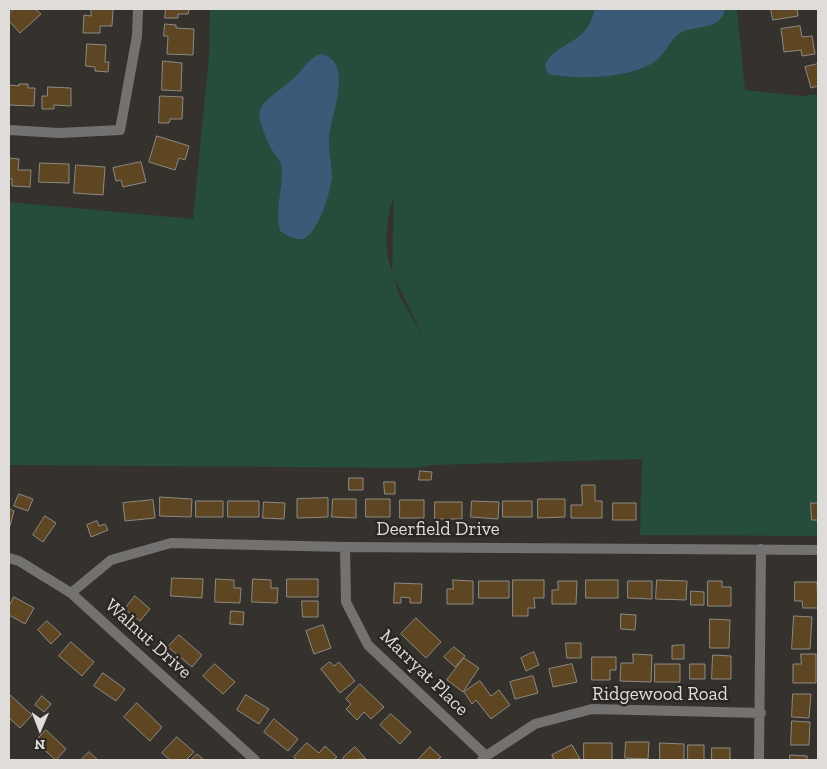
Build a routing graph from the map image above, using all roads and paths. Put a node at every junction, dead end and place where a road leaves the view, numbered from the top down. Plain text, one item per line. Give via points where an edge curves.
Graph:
1 (138, 9) edge
2 (9, 130) edge
3 (346, 547) junction
4 (762, 549) junction
5 (818, 550) edge
6 (9, 558) edge
7 (71, 593) junction
8 (761, 713) junction
9 (484, 758) edge
10 (255, 760) edge
11 (759, 760) edge

1 - 2 street via 137,36 120,130 59,133
3 - 4 street, Deerfield Drive
3 - 7 street, Deerfield Drive via 171,543 111,560
3 - 9 street, Marryat Place via 346,602 368,645
4 - 5 street, Deerfield Drive
4 - 8 street
6 - 7 street, Walnut Drive
7 - 10 street, Walnut Drive
8 - 9 street, Ridgewood Road via 592,709 535,724
8 - 11 street

